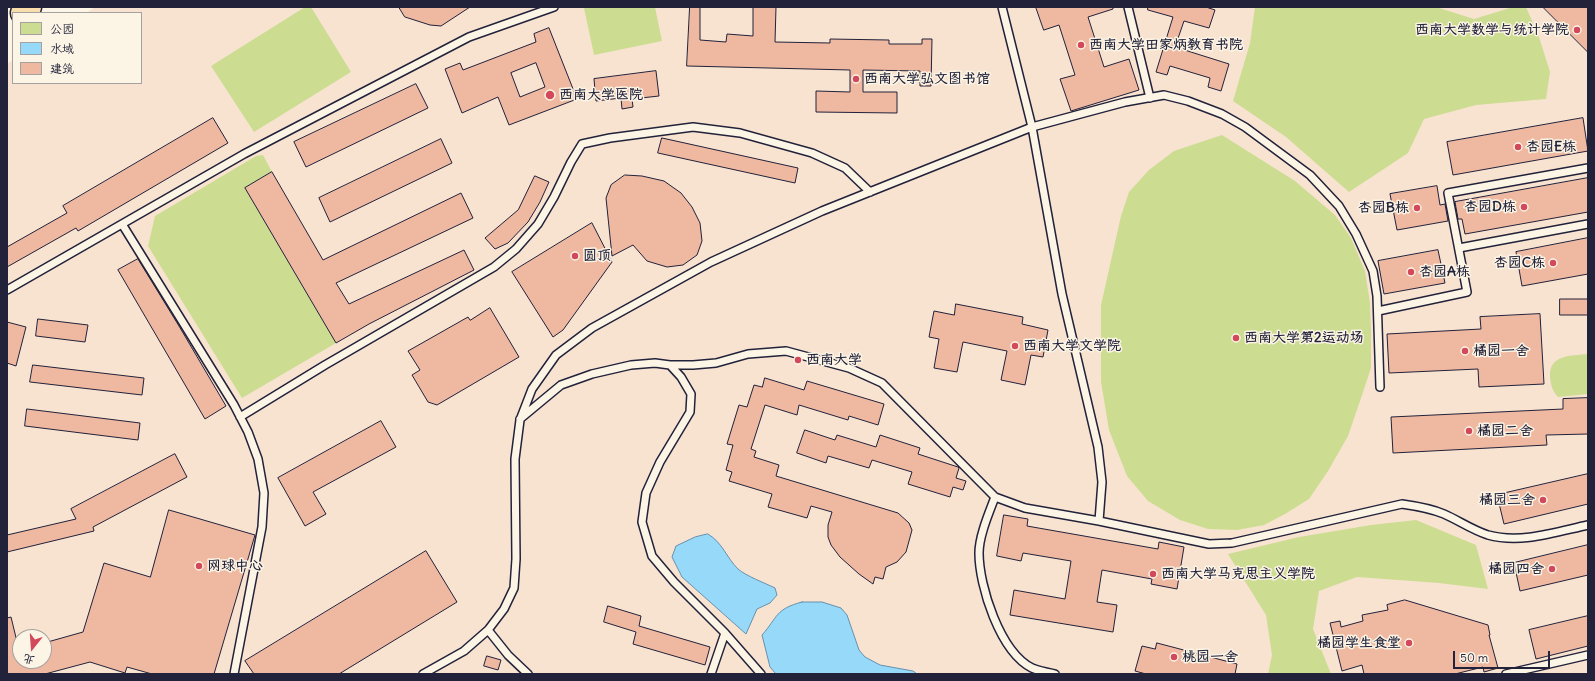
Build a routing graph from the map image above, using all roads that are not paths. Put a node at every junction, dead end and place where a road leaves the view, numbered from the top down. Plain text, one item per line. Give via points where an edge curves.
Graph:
1 (554, 7) edge
2 (1002, 7) edge
3 (1128, 7) edge
4 (1150, 98) junction
5 (1032, 127) junction
6 (1588, 168) edge
7 (870, 192) junction
8 (122, 224) junction
9 (1588, 224) edge
10 (1459, 248) junction
11 (7, 290) edge
12 (1378, 311) junction
13 (670, 364) junction
14 (1380, 387) dead end
15 (240, 417) junction
16 (520, 420) junction
17 (994, 497) junction
18 (1099, 521) junction
19 (1588, 525) edge
20 (488, 630) junction
21 (725, 633) junction
22 (1588, 655) edge
23 (234, 674) edge
24 (422, 674) edge
25 (528, 674) edge
26 (711, 674) edge
27 (761, 674) edge
28 (1055, 674) edge
29 (1506, 674) edge

1 - 8 lane via 461,42 244,154
2 - 5 lane
3 - 4 lane
4 - 5 lane via 1125,102
4 - 12 lane via 1164,95 1222,114 1310,175 1339,206 1356,234 1373,271
5 - 7 lane
5 - 18 lane via 1062,294 1098,447 1102,482
6 - 10 lane via 1448,193
7 - 15 lane via 846,168 812,153 740,133 693,127 582,144 538,224 516,250 494,267
7 - 16 lane via 815,214 711,262 592,328 556,355 532,389
8 - 11 lane
8 - 15 lane
9 - 10 lane
10 - 12 lane via 1467,292
12 - 14 lane
13 - 16 lane via 631,365 592,374 561,385
13 - 17 lane via 716,363 748,354 786,351 849,368 882,383
13 - 21 lane via 691,394 690,412 660,462 646,493 642,522 652,556
15 - 23 lane via 258,459 264,493 262,527
16 - 20 lane via 515,458 514,588 504,609
17 - 18 lane via 1025,508
17 - 28 lane via 979,552 981,574 990,606 1000,634 1013,652 1032,668
18 - 19 lane via 1208,544 1232,543 1402,504 1423,507 1443,514 1488,535 1511,538 1540,536
20 - 24 lane via 464,651
20 - 25 lane via 508,655
21 - 26 lane
21 - 27 lane
22 - 29 lane

